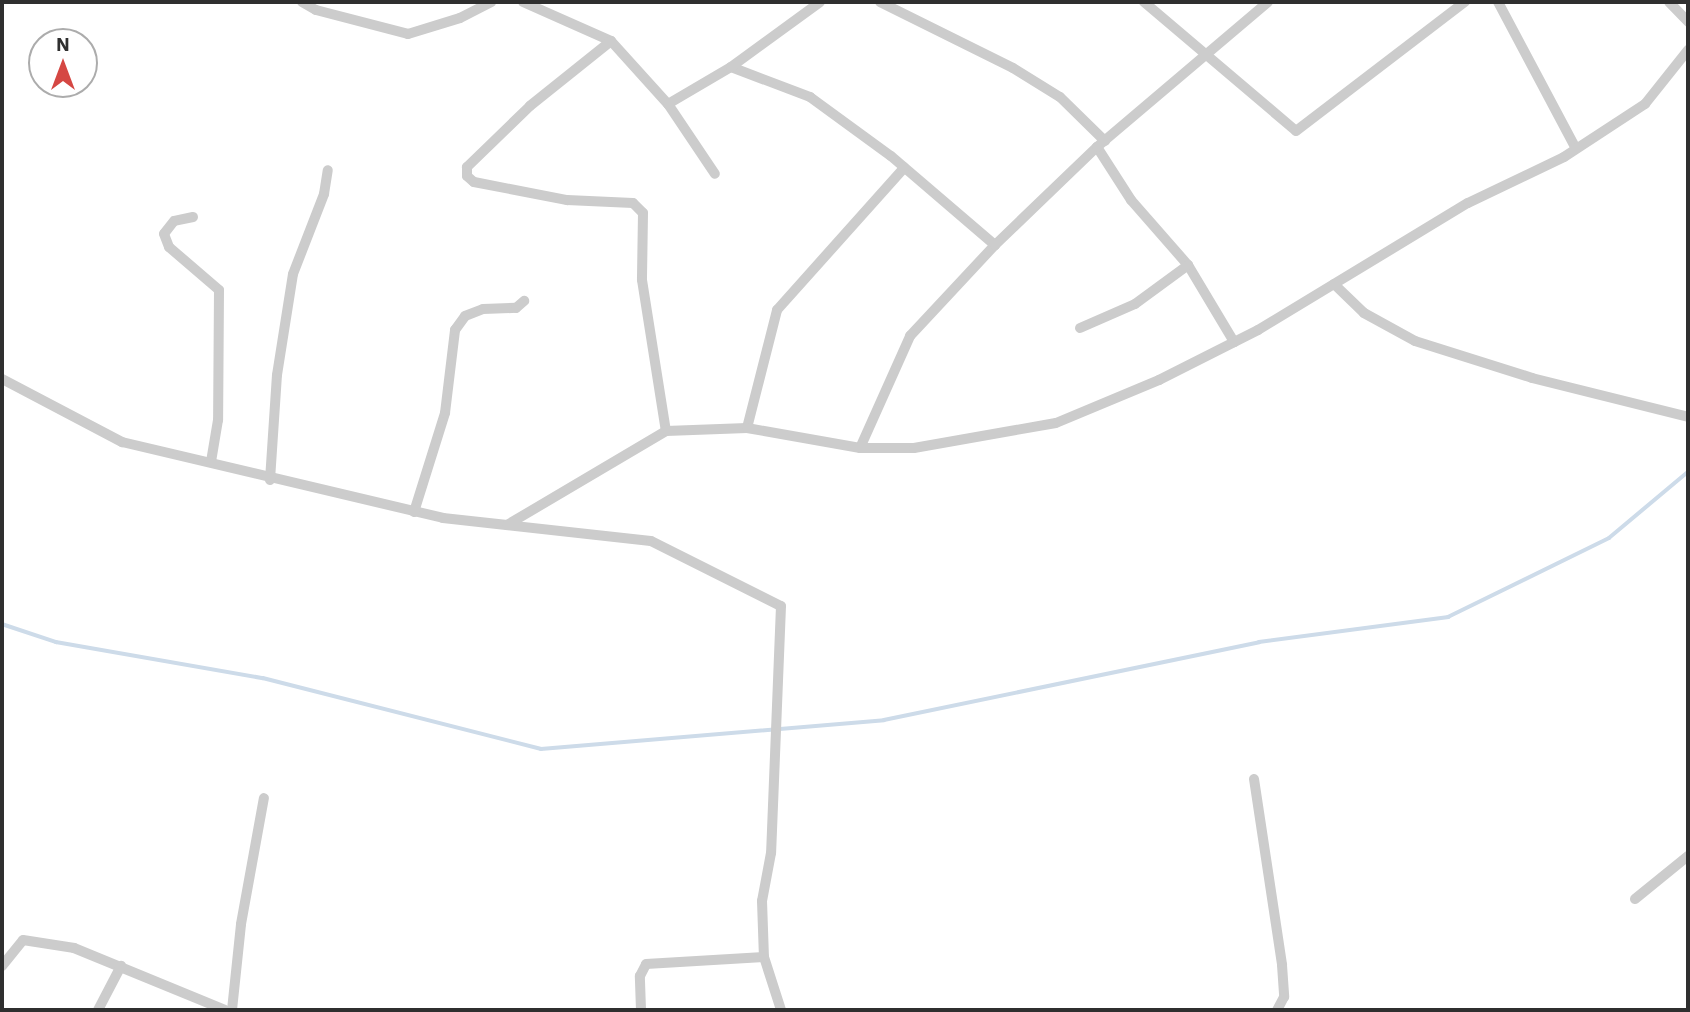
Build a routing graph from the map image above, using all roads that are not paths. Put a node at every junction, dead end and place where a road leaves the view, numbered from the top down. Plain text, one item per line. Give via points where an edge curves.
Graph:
1 (302, 2) edge
2 (491, 2) edge
3 (523, 2) edge
4 (820, 2) edge
5 (880, 2) edge
6 (1144, 2) edge
7 (1268, 2) edge
8 (1465, 2) edge
9 (1498, 2) edge
10 (1669, 2) edge
11 (1688, 22) edge
12 (611, 41) junction
13 (1688, 50) edge
14 (1208, 54) junction
15 (731, 67) junction
16 (668, 104) junction
17 (1101, 144) junction
18 (1576, 149) junction
19 (904, 168) junction
20 (328, 170) dead end
21 (715, 174) dead end
22 (193, 216) dead end
23 (995, 245) junction
24 (1188, 265) junction
25 (1334, 284) junction
26 (524, 301) dead end
27 (1080, 328) dead end
28 (1234, 342) junction
29 (2, 379) edge
30 (1688, 417) edge
31 (747, 428) junction
32 (666, 431) junction
33 (860, 448) junction
34 (211, 462) junction
35 (270, 480) junction
36 (414, 512) junction
37 (507, 524) junction
38 (1254, 779) dead end
39 (264, 799) dead end
40 (1688, 856) edge
41 (1636, 899) dead end
42 (764, 957) junction
43 (2, 966) edge
44 (121, 966) junction
45 (220, 1009) edge
46 (98, 1010) edge
47 (232, 1010) edge
48 (641, 1010) edge
49 (781, 1010) edge
50 (1277, 1010) edge

1 - 2 street via 316,10 408,34 460,18
3 - 12 street
4 - 15 street
5 - 17 street via 1013,68 1060,97
6 - 14 street
7 - 14 street
8 - 14 street via 1296,131
9 - 18 street
10 - 11 street
12 - 16 street
12 - 32 street via 530,106 467,167 467,176 474,182 567,200 633,204 643,213 642,279
13 - 18 street via 1645,104
14 - 17 street
15 - 16 street
15 - 19 street via 810,97
16 - 21 street
17 - 23 street
17 - 24 street via 1131,200
18 - 25 street via 1468,204
19 - 23 street
19 - 31 street via 777,310
20 - 35 street via 324,194 293,274 277,375
22 - 34 street via 174,221 164,234 169,247 219,290 218,420
23 - 33 street via 911,336
24 - 27 street via 1135,304
24 - 28 street
25 - 28 street
25 - 30 street via 1364,313 1415,341 1532,378
26 - 36 street via 516,307 483,309 465,316 455,330 446,413
28 - 33 street via 1056,423 914,448
29 - 34 street via 122,442
31 - 32 street
31 - 33 street
32 - 37 street
34 - 35 street
35 - 36 street
36 - 37 street
37 - 42 street via 651,541 781,606 771,853 762,901
38 - 50 street via 1282,965 1284,997
39 - 47 street via 241,925
40 - 41 street
42 - 48 street via 646,964 640,976
42 - 49 street
43 - 44 street via 23,940 74,948
44 - 45 street
44 - 46 street

